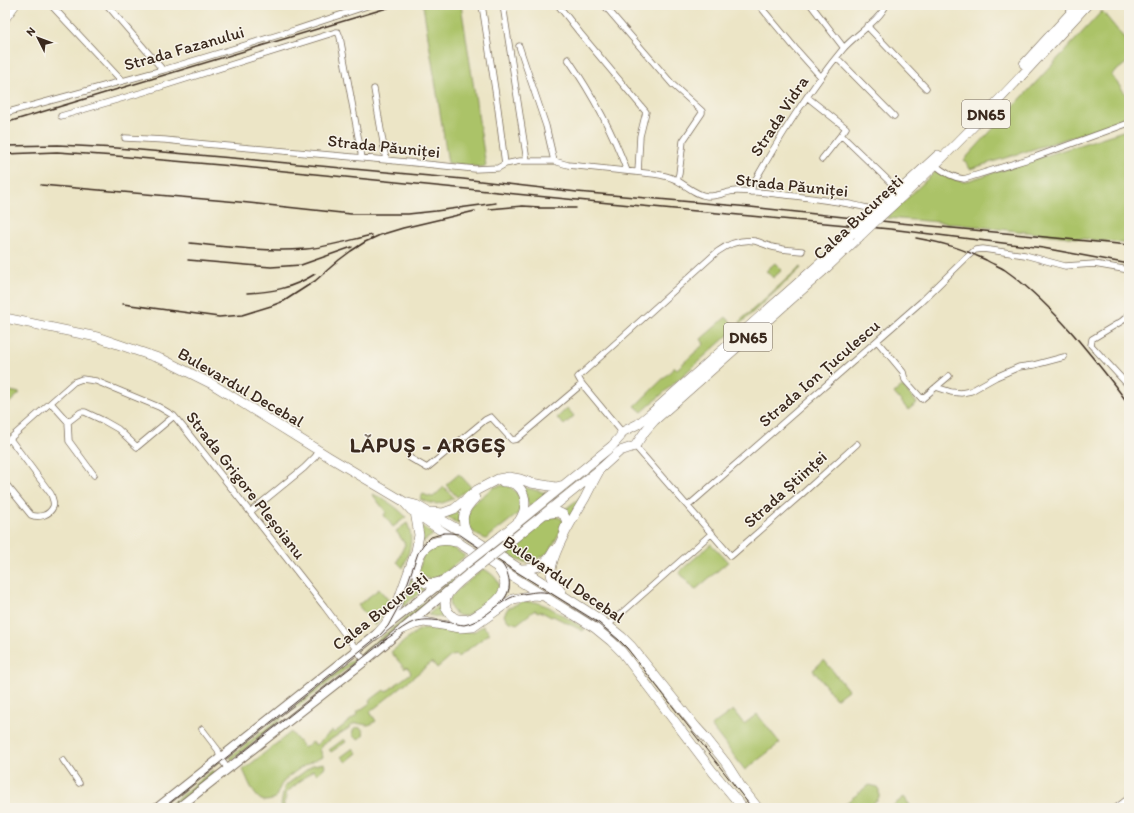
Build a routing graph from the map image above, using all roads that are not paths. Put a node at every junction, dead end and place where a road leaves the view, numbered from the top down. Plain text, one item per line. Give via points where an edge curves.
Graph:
1 (16, 5) edge
2 (51, 5) edge
3 (107, 5) edge
4 (370, 5) edge
5 (482, 5) edge
6 (503, 5) edge
7 (558, 5) edge
8 (604, 5) edge
9 (759, 5) edge
10 (810, 5) edge
11 (886, 5) edge
12 (1078, 5) edge
13 (1087, 5) edge
14 (5, 20) edge
15 (868, 26) junction
16 (519, 46) dead end
17 (844, 48) junction
18 (836, 58) junction
19 (568, 59) dead end
20 (163, 70) junction
21 (821, 77) junction
22 (122, 81) junction
23 (926, 88) dead end
24 (374, 89) dead end
25 (807, 97) junction
26 (5, 113) edge
27 (61, 116) dead end
28 (894, 116) dead end
29 (1129, 123) edge
30 (841, 135) junction
31 (125, 138) dead end
32 (362, 158) junction
33 (822, 159) dead end
34 (386, 160) junction
35 (527, 161) junction
36 (554, 161) junction
37 (933, 163) junction
38 (505, 164) junction
39 (627, 171) junction
40 (638, 172) junction
41 (677, 180) junction
42 (891, 182) dead end
43 (751, 192) junction
44 (878, 214) junction
45 (802, 251) dead end
46 (829, 260) junction
47 (1129, 270) edge
48 (1129, 315) edge
49 (5, 318) edge
50 (877, 341) junction
51 (1064, 357) dead end
52 (948, 376) dead end
53 (582, 384) junction
54 (1129, 384) edge
55 (936, 388) junction
56 (51, 403) junction
57 (174, 416) junction
58 (68, 422) junction
59 (624, 433) junction
60 (7, 441) edge
61 (634, 444) junction
62 (858, 444) dead end
63 (319, 451) junction
64 (410, 458) dead end
65 (599, 470) junction
66 (94, 475) dead end
67 (5, 483) edge
68 (564, 486) junction
69 (402, 501) junction
70 (688, 506) junction
71 (426, 511) junction
72 (250, 512) junction
73 (415, 512) junction
74 (544, 514) junction
75 (518, 524) junction
76 (712, 533) junction
77 (469, 536) junction
78 (504, 540) junction
79 (462, 545) junction
80 (496, 566) junction
81 (520, 569) junction
82 (444, 580) junction
83 (451, 588) junction
84 (545, 596) junction
85 (564, 596) junction
86 (608, 625) junction
87 (403, 629) junction
88 (377, 634) junction
89 (357, 650) junction
90 (365, 660) junction
91 (202, 729) dead end
92 (220, 758) junction
93 (63, 760) dead end
94 (228, 769) junction
95 (79, 783) dead end
96 (1129, 798) edge
97 (157, 808) edge
98 (178, 808) edge
99 (743, 808) edge
100 (758, 808) edge
101 (1116, 808) edge

1 - 14 street
2 - 22 street
3 - 20 street
4 - 20 street, Strada Fazanului
5 - 38 street
6 - 35 street
7 - 40 street via 646,112 640,136
8 - 41 street via 673,85 702,111 683,141
9 - 21 street, Strada Vidra
10 - 17 street
11 - 15 street, Strada Vidra via 881,14
12 - 37 main road, Calea București / DN65
13 - 37 main road, Calea București / DN65 via 1008,91
15 - 17 street, Strada Vidra
15 - 23 street
16 - 36 street via 546,126
17 - 18 street, Strada Vidra
18 - 21 street, Strada Vidra
18 - 28 street
19 - 39 street via 584,82 613,135
20 - 22 street, Strada Fazanului
21 - 25 street, Strada Vidra
22 - 26 street, Strada Fazanului
24 - 34 street
25 - 30 street via 846,128
25 - 43 street, Strada Vidra via 753,184
27 - 32 street via 338,32
29 - 37 street via 964,179 959,179
30 - 33 street
30 - 42 street
31 - 32 street, Strada Păuniței
32 - 34 street, Strada Păuniței
34 - 38 street, Strada Păuniței via 475,169 498,168
35 - 36 street, Strada Păuniței
35 - 38 street, Strada Păuniței
36 - 39 street, Strada Păuniței via 568,165
37 - 44 main road, Calea București / DN65
39 - 40 street, Strada Păuniței
40 - 41 street, Strada Păuniței
41 - 43 street, Strada Păuniței via 704,196 736,191
43 - 44 street, Strada Păuniței via 829,201
44 - 46 main road, Calea București / DN65, bridge
45 - 53 street via 778,248 756,241 733,243 724,247 578,377
46 - 59 main road, Calea București / DN65 via 638,424
46 - 61 main road, Calea București / DN65 via 654,421
47 - 50 street, Strada Ion Țuculescu via 1094,264 1065,266 1025,255 975,250
48 - 54 street via 1092,339 1091,345
49 - 63 main road, Bulevardul Decebal via 97,336 164,360 212,384
50 - 55 street via 922,399
50 - 70 street, Strada Ion Țuculescu
51 - 55 street via 1006,371 961,393
52 - 55 street
53 - 59 street
53 - 64 street via 517,440 512,440 491,417 427,468
56 - 57 street, Strada Grigore Pleșoianu via 74,382 87,379 160,407
56 - 58 street
56 - 60 street, Strada Grigore Pleșoianu
57 - 58 street via 137,447 118,429 85,412 81,412
57 - 72 street, Strada Grigore Pleșoianu
58 - 66 street via 69,441
59 - 61 main road via 635,431 638,435
59 - 61 main road via 621,444 624,447
59 - 68 main road, Calea București / DN65
60 - 67 street, Strada Grigore Pleșoianu via 51,494 53,508 42,517 30,514
61 - 65 main road, Calea București / DN65 via 620,451
61 - 70 street
62 - 76 street, Strada Științei via 731,556
63 - 69 main road, Bulevardul Decebal
63 - 72 street via 304,468
65 - 74 main road, Calea București / DN65
65 - 85 main road via 552,566 552,579
68 - 71 main road via 556,487 520,479 498,479 477,490 454,508 442,513
68 - 75 main road, Calea București / DN65
69 - 71 main road, Bulevardul Decebal
69 - 73 main road, Bulevardul Decebal
70 - 76 street
71 - 77 main road, Bulevardul Decebal
72 - 89 street, Strada Grigore Pleșoianu
73 - 79 main road, Bulevardul Decebal
73 - 88 main road via 419,535 416,551 396,607
74 - 78 main road, Calea București / DN65
74 - 81 main road via 561,513 566,518 566,526 550,558 536,568
75 - 77 main road via 525,510 520,488 514,483 496,484 475,497 468,505 463,515 464,528
75 - 78 main road, Calea București
76 - 86 street
77 - 81 main road, Bulevardul Decebal
78 - 82 main road, Calea București, bridge
78 - 83 main road, Calea București, bridge
79 - 80 main road, Bulevardul Decebal
79 - 82 main road via 447,540 437,541 427,546 417,561 417,575 428,584
80 - 83 main road via 503,576 504,591 500,598 472,618 460,619 449,614 444,601
80 - 84 main road, Bulevardul Decebal
81 - 85 main road, Bulevardul Decebal
82 - 88 main road, Calea București
83 - 87 main road, Calea București
84 - 87 main road via 534,595 513,599 473,626 460,628 424,622
84 - 99 main road, Bulevardul Decebal via 601,632 622,652
85 - 86 main road, Bulevardul Decebal
86 - 100 main road, Bulevardul Decebal via 630,645 707,739
87 - 90 main road, Calea București
88 - 89 main road, Calea București
89 - 90 street, Strada Grigore Pleșoianu
89 - 92 main road, Calea București
90 - 94 main road, Calea București
91 - 92 street via 218,750
92 - 94 street
92 - 97 main road, Calea București
93 - 95 street
94 - 98 main road, Calea București
96 - 101 street

